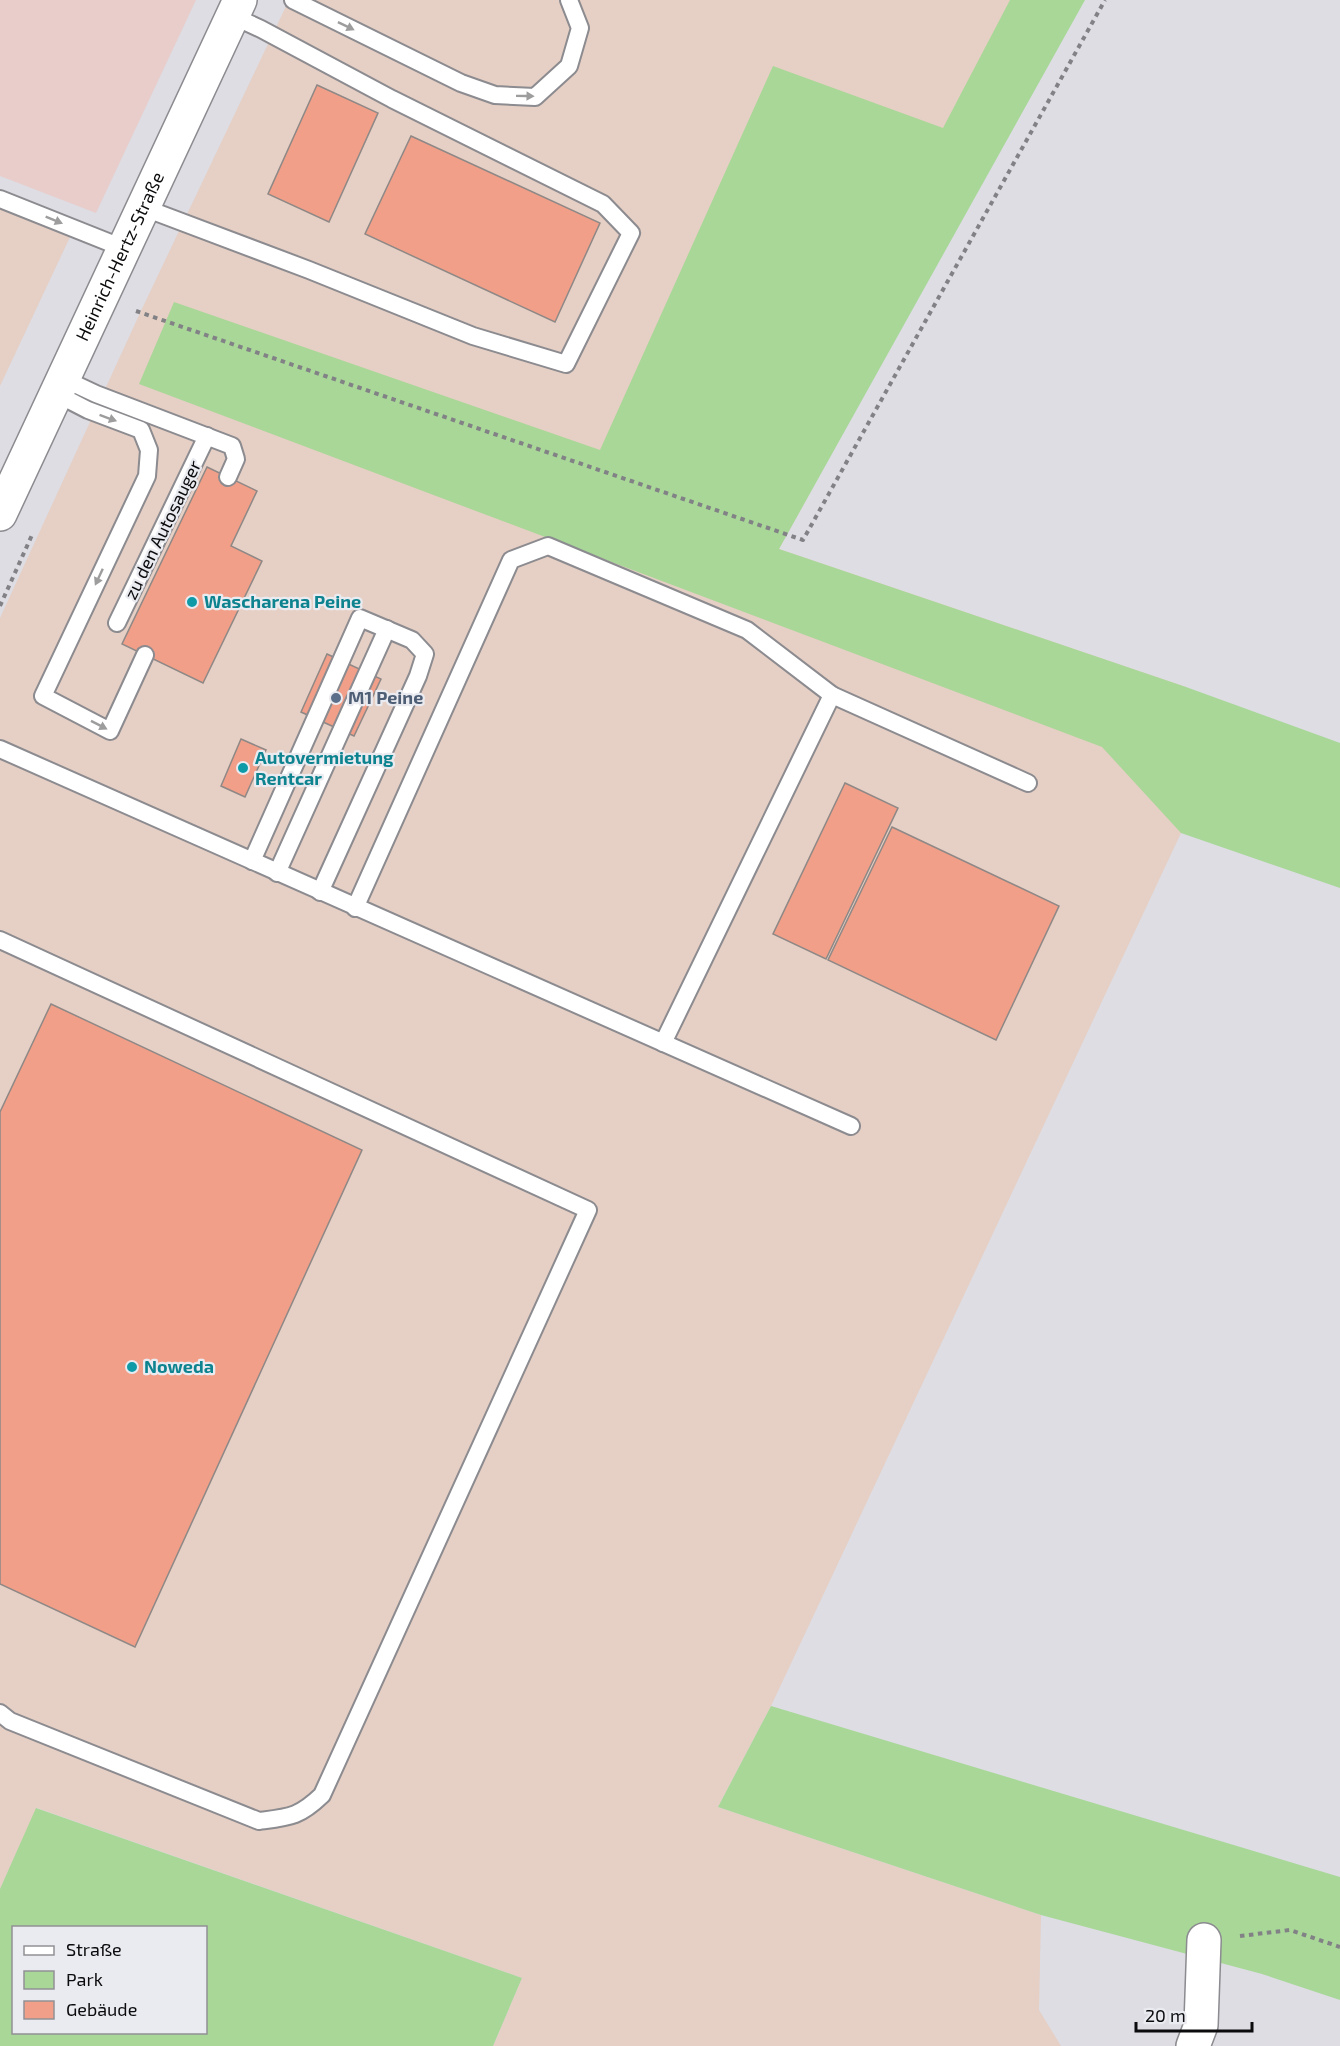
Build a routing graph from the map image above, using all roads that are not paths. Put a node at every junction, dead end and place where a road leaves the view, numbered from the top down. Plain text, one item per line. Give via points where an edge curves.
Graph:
1 (293, 0) edge
2 (569, 0) edge
3 (236, 8) edge
4 (0, 199) edge
5 (142, 207) junction
6 (123, 248) junction
7 (58, 386) junction
8 (207, 436) junction
9 (228, 477) dead end
10 (0, 514) edge
11 (117, 623) dead end
12 (387, 629) junction
13 (145, 655) dead end
14 (832, 695) junction
15 (0, 749) edge
16 (1028, 783) dead end
17 (252, 861) junction
18 (277, 873) junction
19 (320, 891) junction
20 (355, 908) junction
21 (0, 940) edge
22 (663, 1043) junction
23 (851, 1125) dead end
24 (0, 1713) edge
25 (1204, 1940) road end
26 (1193, 2046) edge

1 -> 2 lane via 461,83 495,95 535,97 569,66 580,28
3 - 5 street, Heinrich-Hertz-Straße
3 - 5 lane via 261,28 392,99 603,204 631,233 566,364 473,336
4 -> 6 lane
5 - 6 street, Heinrich-Hertz-Straße
6 - 7 street, Heinrich-Hertz-Straße
7 - 8 lane via 96,394
7 - 10 street, Heinrich-Hertz-Straße
7 -> 13 lane via 88,410 141,430 148,450 147,476 43,696 110,730
8 - 9 lane via 232,446 236,459
8 - 11 lane, zu den Autosauger
12 - 17 lane via 360,618
12 - 18 lane
12 - 19 lane via 412,640 425,654
14 - 16 lane
14 - 20 lane via 747,630 570,555 548,546 511,560
14 - 22 lane
15 - 17 lane
17 - 18 lane
18 - 19 lane
19 - 20 lane
20 - 22 lane
21 - 24 lane via 588,1210 322,1795 307,1810 290,1818 259,1821 10,1721
22 - 23 lane
25 - 26 street via 1201,2025

